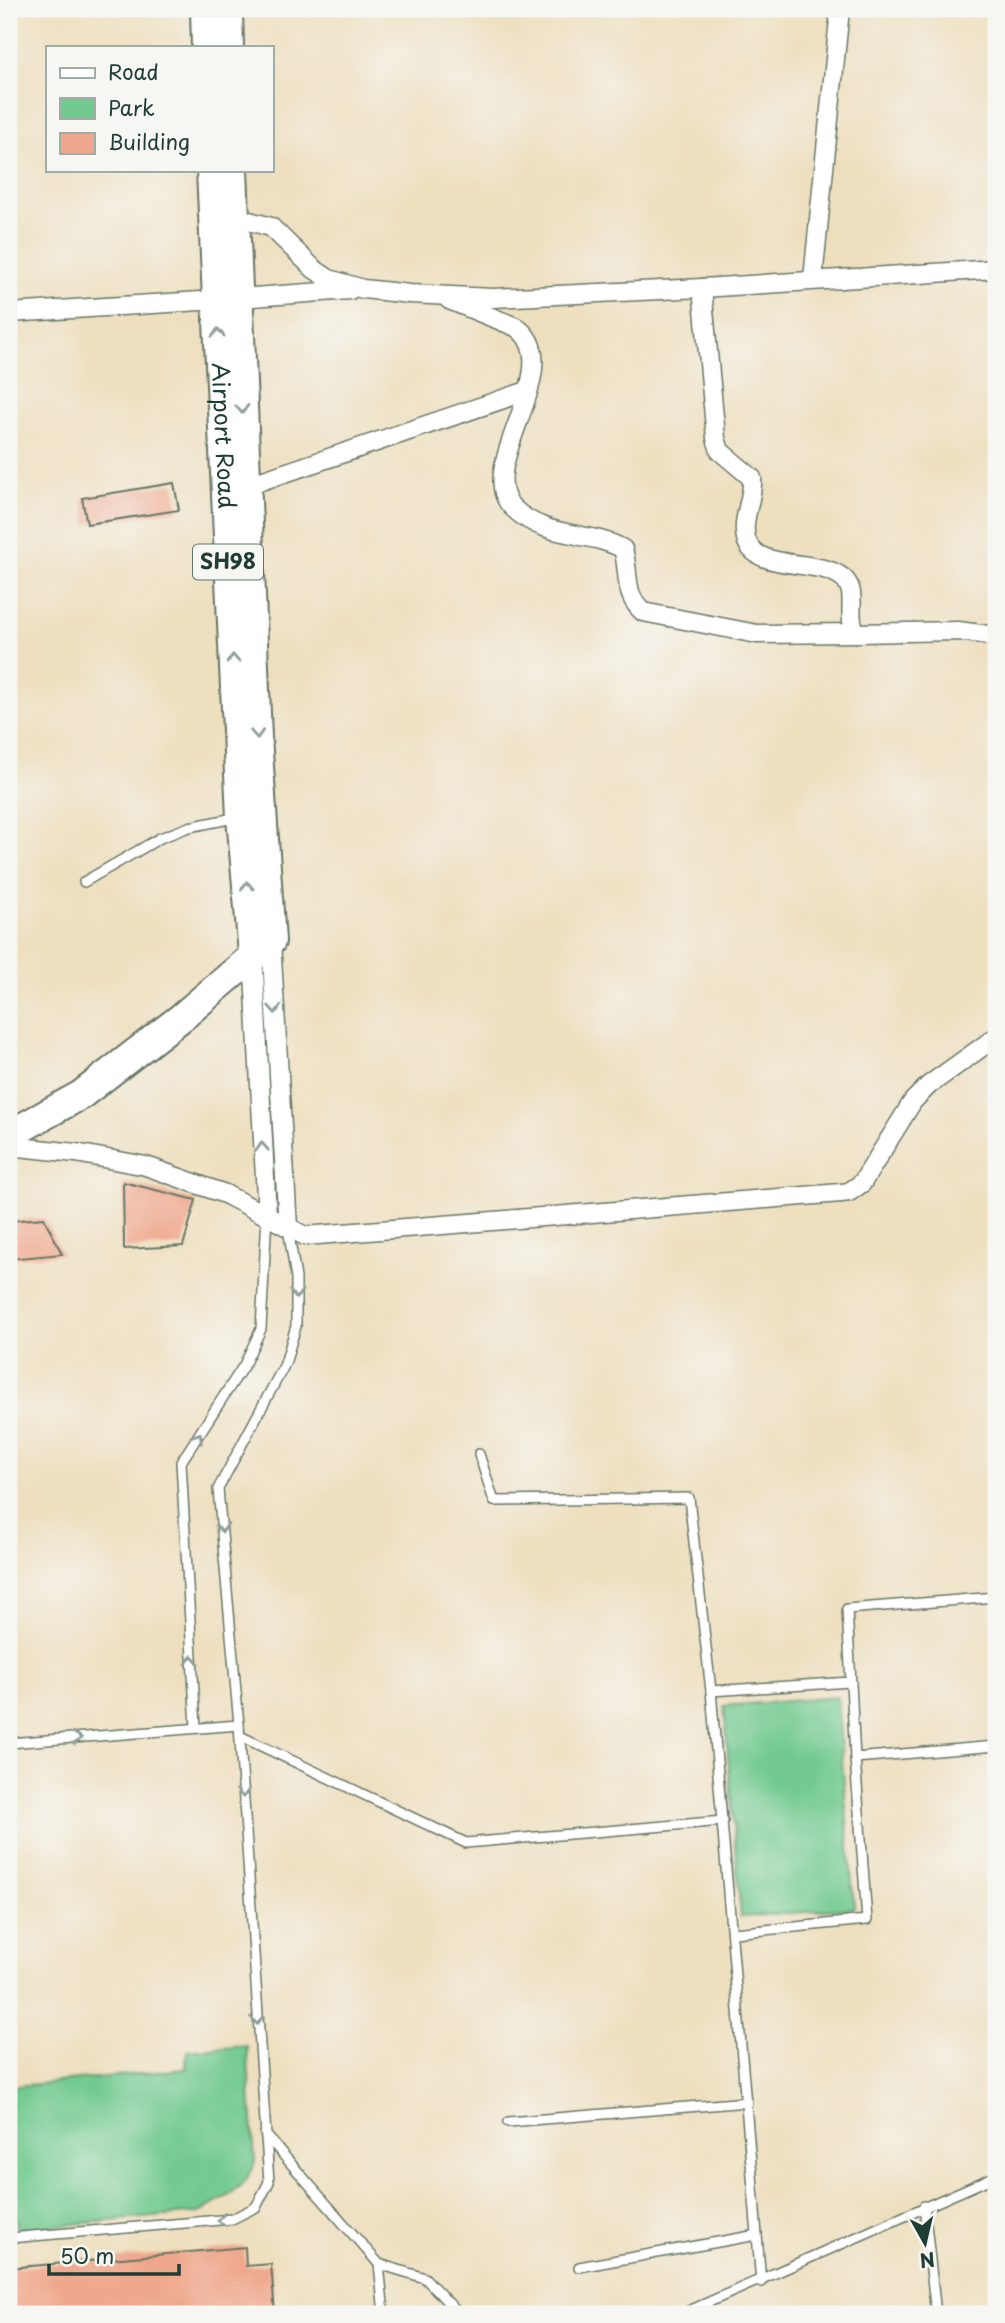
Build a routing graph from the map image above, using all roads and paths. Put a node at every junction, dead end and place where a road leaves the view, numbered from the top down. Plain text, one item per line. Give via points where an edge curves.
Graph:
1 (205, 9) edge
2 (228, 9) edge
3 (840, 9) edge
4 (206, 46) edge
5 (229, 46) edge
6 (212, 172) edge
7 (233, 172) edge
8 (223, 214) junction
9 (996, 269) edge
10 (813, 279) junction
11 (702, 288) junction
12 (363, 289) junction
13 (436, 295) junction
14 (227, 299) junction
15 (9, 313) edge
16 (527, 391) junction
17 (246, 486) junction
18 (857, 633) junction
19 (996, 636) edge
20 (241, 817) junction
21 (84, 882) dead end
22 (262, 947) junction
23 (996, 1037) edge
24 (9, 1135) edge
25 (267, 1215) junction
26 (288, 1227) junction
27 (479, 1454) dead end
28 (996, 1597) edge
29 (851, 1682) junction
30 (711, 1691) junction
31 (239, 1725) junction
32 (196, 1728) junction
33 (240, 1736) junction
34 (9, 1744) edge
35 (996, 1746) edge
36 (855, 1758) junction
37 (723, 1821) junction
38 (733, 1933) junction
39 (747, 2102) junction
40 (508, 2122) dead end
41 (265, 2134) junction
42 (996, 2176) edge
43 (923, 2207) junction
44 (757, 2235) junction
45 (9, 2238) edge
46 (379, 2264) junction
47 (579, 2267) dead end
48 (761, 2282) junction
49 (384, 2314) edge
50 (459, 2314) edge
51 (682, 2314) edge
52 (936, 2314) edge

1 - 4 main road
2 - 5 main road
3 - 10 street
6 - 8 main road, Airport Road / SH98
7 - 8 main road, SH98
8 - 12 street via 271,227 314,269 329,279
8 - 14 main road, Airport Road / SH98
9 - 10 street
10 - 11 street
11 - 13 street via 493,298
11 - 18 street via 716,438 720,451 752,478 746,540 754,552 768,559 835,573 847,582 851,625
12 - 13 street
12 - 14 street
13 - 16 street via 526,334 534,357
14 - 15 street
14 -> 17 main road, SH98
20 -> 14 main road, Airport Road / SH98
16 - 17 street
16 - 18 street via 504,471 506,498 513,508 549,530 623,549 629,593 643,612 757,634
17 -> 22 main road, SH98
18 - 19 street via 958,631
20 - 21 lane via 160,838
22 -> 20 main road, Airport Road / SH98
22 - 24 main road via 108,1075 49,1115
25 -> 22 street
22 -> 26 street
23 - 26 street via 913,1101 862,1183 849,1192 317,1237
24 - 25 street via 146,1166 225,1194
25 - 26 street
32 -> 25 lane via 181,1462 244,1365 261,1329
26 -> 31 lane via 296,1278 296,1326 285,1364 218,1489
27 - 30 lane via 494,1501 689,1497
28 - 29 lane via 847,1609
29 - 30 lane
29 - 36 lane
30 - 37 lane
31 - 32 lane
31 - 33 lane
34 -> 32 lane
33 - 37 lane via 466,1843
33 -> 41 lane
35 - 36 lane
36 - 38 lane via 867,1920
37 - 38 lane
38 - 39 lane
39 - 40 lane
39 - 44 lane
41 -> 45 lane via 269,2182 256,2207 232,2219
41 - 46 lane
42 - 43 lane
43 - 48 lane
43 - 52 lane
44 - 47 lane
44 - 48 lane
46 - 49 lane
46 - 50 lane via 425,2278
48 - 51 lane

